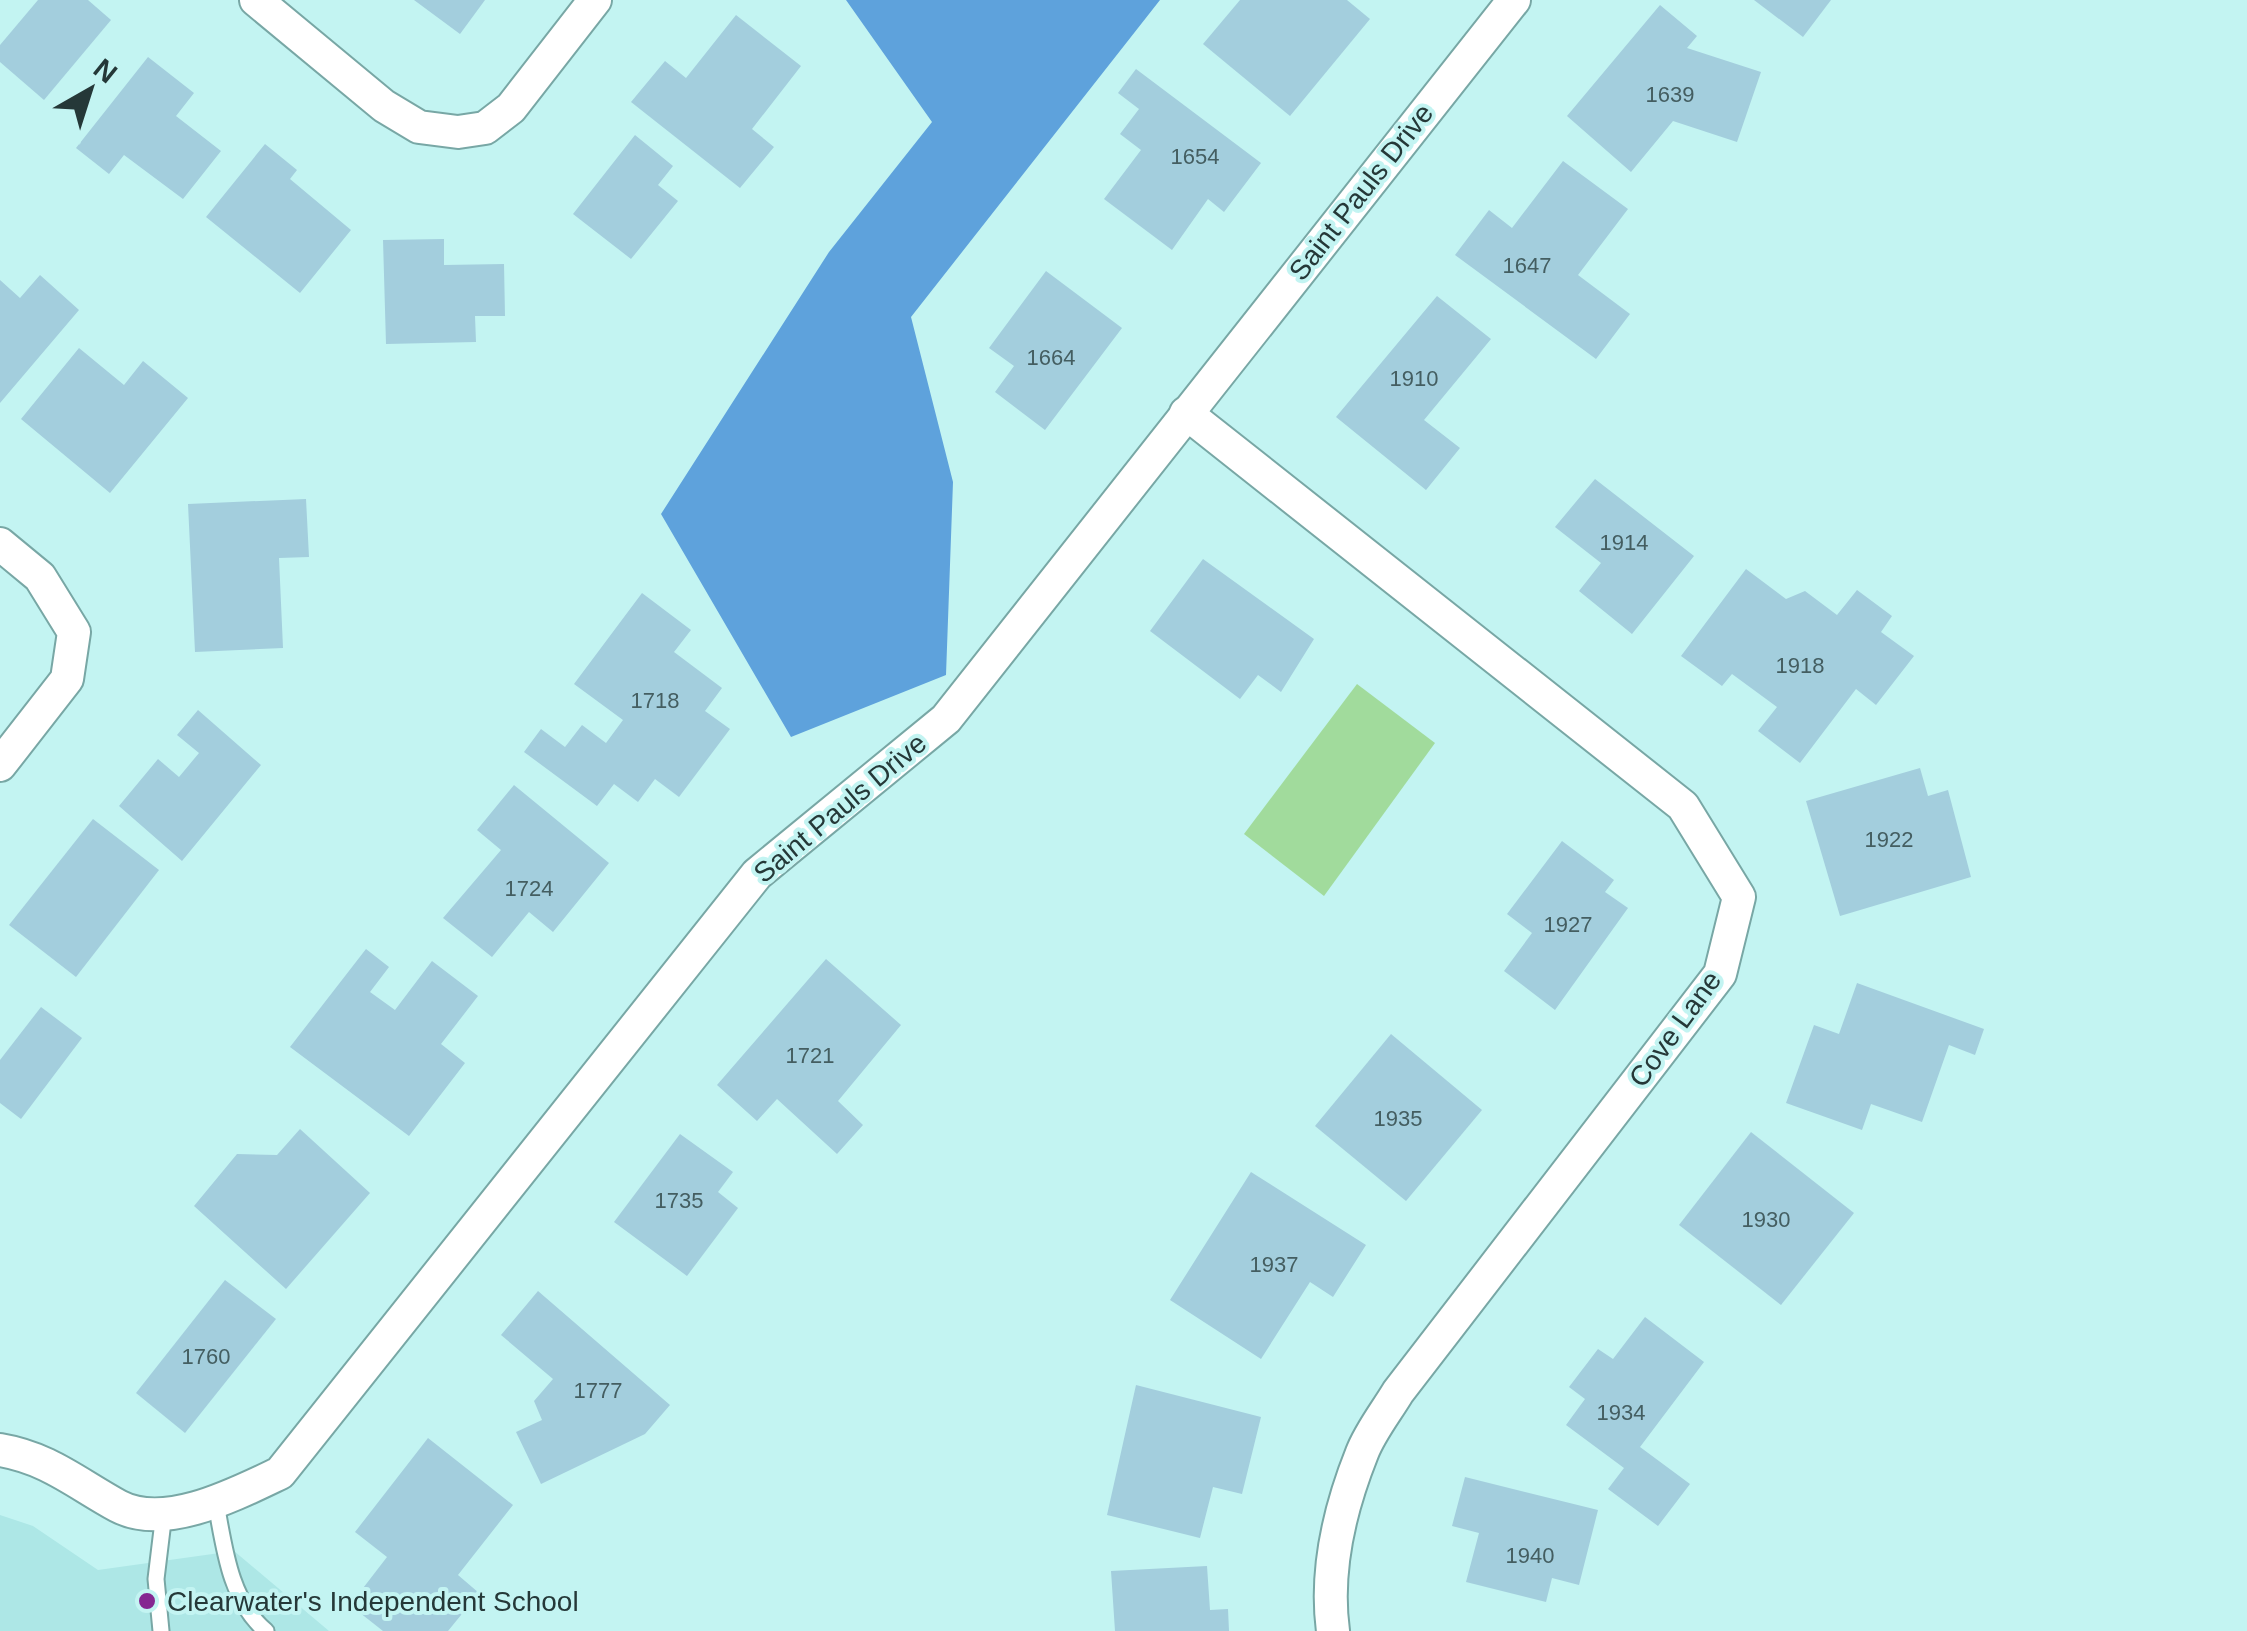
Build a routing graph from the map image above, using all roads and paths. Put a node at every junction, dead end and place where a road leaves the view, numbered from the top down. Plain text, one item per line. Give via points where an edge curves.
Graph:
1 (256, 0) edge
2 (595, 0) edge
3 (1514, 0) edge
4 (1186, 413) junction
5 (0, 544) edge
6 (0, 766) edge
7 (0, 1450) edge
8 (216, 1503) junction
9 (164, 1513) junction
10 (161, 1631) edge
11 (266, 1631) edge
12 (1333, 1631) edge

1 - 2 street via 384,106 419,126 458,132 485,128 511,108
3 - 4 street, Saint Pauls Drive
4 - 8 street, Saint Pauls Drive via 946,718 758,874 280,1473
4 - 12 street, Cove Lane via 1683,806 1739,897 1720,974 1398,1392 1363,1450 1332,1565
5 - 6 street via 40,577 74,632 68,679
7 - 9 street, Saint Pauls Drive via 29,1455 120,1508
8 - 9 street, Saint Pauls Drive
8 - 11 lane via 226,1562 251,1618
9 - 10 lane via 156,1579

